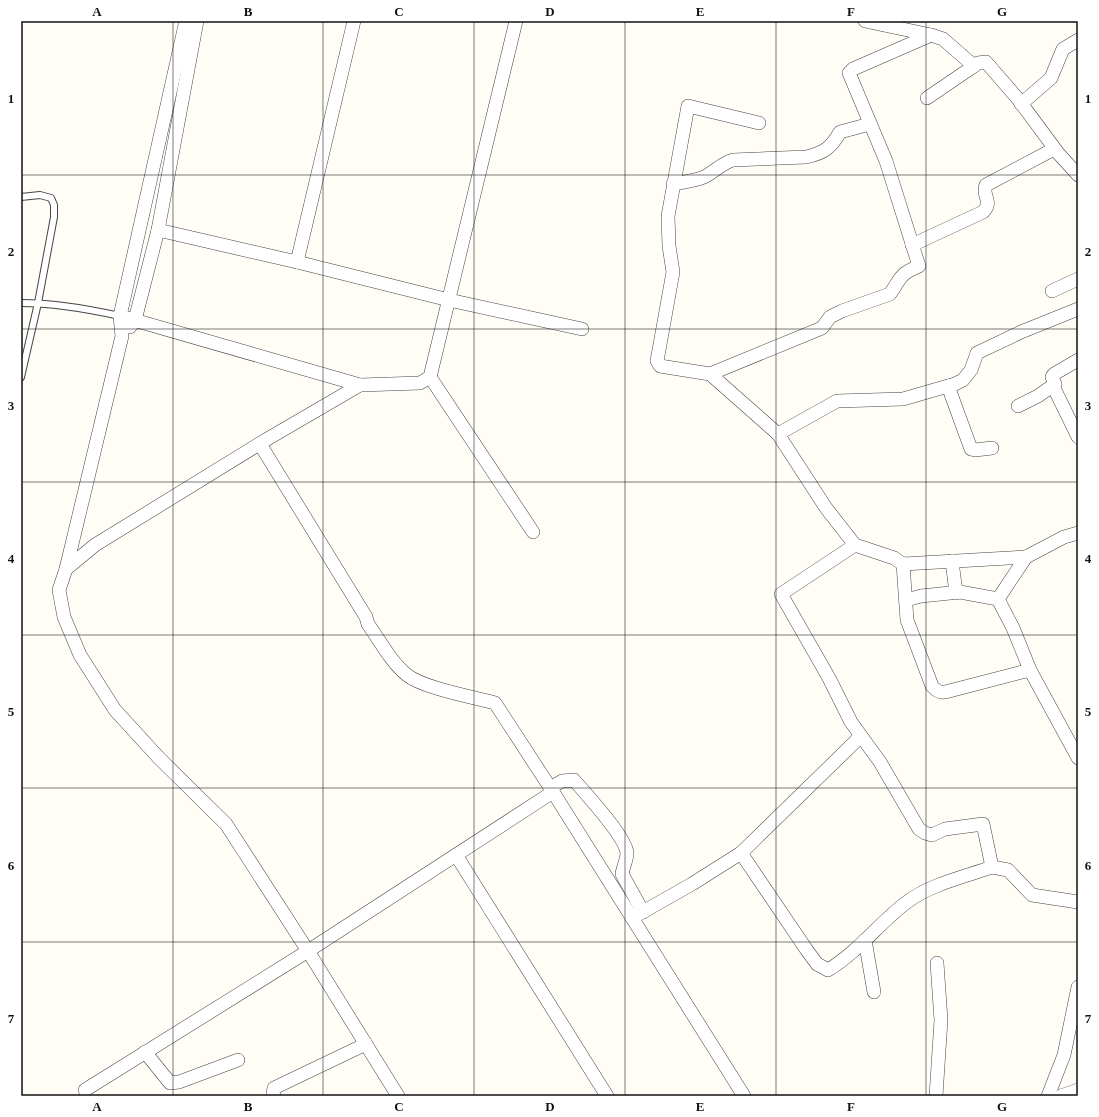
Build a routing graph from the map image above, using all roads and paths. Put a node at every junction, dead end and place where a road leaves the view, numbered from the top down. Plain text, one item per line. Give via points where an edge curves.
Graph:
1 (354, 21) edge
2 (516, 21) edge
3 (865, 21) edge
4 (193, 22) edge
5 (931, 35) junction
6 (1078, 40) edge
7 (974, 66) junction
8 (927, 98) dead end
9 (1021, 104) junction
10 (759, 123) dead end
11 (870, 124) junction
12 (1054, 149) junction
13 (1078, 176) edge
14 (673, 184) junction
15 (21, 197) edge
16 (158, 230) junction
17 (912, 245) junction
18 (297, 262) junction
19 (1078, 279) edge
20 (1052, 291) dead end
21 (449, 300) junction
22 (21, 303) edge
23 (38, 303) junction
24 (1078, 309) edge
25 (120, 316) junction
26 (135, 320) junction
27 (582, 329) dead end
28 (122, 336) junction
29 (1078, 360) edge
30 (710, 374) junction
31 (21, 377) edge
32 (430, 377) junction
33 (360, 385) junction
34 (948, 386) junction
35 (1053, 386) junction
36 (1018, 406) dead end
37 (778, 434) junction
38 (1078, 437) edge
39 (260, 444) junction
40 (992, 448) dead end
41 (533, 532) dead end
42 (1078, 533) edge
43 (855, 545) junction
44 (1026, 557) junction
45 (952, 561) junction
46 (903, 564) junction
47 (66, 569) junction
48 (956, 593) junction
49 (998, 599) junction
50 (906, 600) junction
51 (1030, 670) junction
52 (861, 736) junction
53 (1078, 758) edge
54 (552, 790) junction
55 (741, 853) junction
56 (456, 855) junction
57 (992, 867) junction
58 (1078, 902) edge
59 (638, 915) junction
60 (865, 940) junction
61 (308, 951) junction
62 (937, 963) dead end
63 (1078, 987) edge
64 (874, 992) dead end
65 (366, 1044) junction
66 (145, 1052) junction
67 (238, 1060) dead end
68 (85, 1090) dead end
69 (1078, 1090) edge
70 (274, 1096) edge
71 (398, 1096) edge
72 (607, 1096) edge
73 (744, 1096) edge
74 (936, 1096) edge
75 (1048, 1096) edge
76 (1061, 1096) edge

1 - 18 street
2 - 21 street
3 - 5 street
4 - 16 street
4 - 25 street
5 - 7 street via 942,39
5 - 11 street via 849,73
6 - 9 street via 1063,49 1051,78
7 - 8 street
7 - 9 street via 986,62
9 - 12 street
10 - 14 street via 688,106
11 - 14 street via 840,132 833,145 817,155 728,161 700,178
11 - 17 street via 886,161
12 - 13 street
12 - 17 street via 986,185 984,192 988,204 983,212
14 - 30 street via 668,216 673,272 657,361 660,366
15 - 23 lane via 45,196 51,198 54,205
16 - 18 street
16 - 26 street
17 - 30 street via 919,266 902,276 890,294 842,311 830,317 822,328
18 - 21 street
19 - 20 street
21 - 27 street
21 - 32 street
22 - 23 lane
23 - 25 lane
23 - 31 lane
24 - 34 street via 977,353 972,370 963,380
25 - 26 street
25 - 28 street
26 - 28 street
26 - 33 street
28 - 47 street
29 - 35 street via 1054,374
30 - 37 street
32 - 33 street via 420,383
32 - 41 street
33 - 39 street
34 - 37 street via 903,399 837,401
34 - 40 street via 970,449
35 - 36 street
35 - 38 street
37 - 43 street via 826,508
39 - 47 street via 95,545
39 - 54 street via 368,624 397,666 408,676 430,686 495,702
42 - 44 street via 1064,537
43 - 46 street via 894,558
43 - 52 street via 782,594
44 - 45 street
44 - 49 street
45 - 46 street
45 - 48 street
46 - 50 street
47 - 61 street via 59,590 64,617 80,655 115,710 226,824
48 - 49 street
48 - 50 street
49 - 51 street
50 - 51 street via 908,620 932,686 937,691 945,692
51 - 53 street
52 - 55 street
52 - 57 street via 880,762 920,829 932,834 945,829 983,824
54 - 56 street
54 - 59 street
54 - 59 street via 562,781 574,780 625,845 627,855 622,874
55 - 59 street
55 - 60 street via 817,964 828,970
56 - 61 street
56 - 72 street
57 - 58 street via 1008,870 1032,895
57 - 60 street via 930,888 908,901
59 - 73 street
60 - 64 street
61 - 65 street
61 - 66 street
62 - 74 street via 941,1020
63 - 75 street via 1064,1055
65 - 70 street via 274,1088
65 - 71 street
66 - 67 street via 170,1083
66 - 68 street
69 - 76 street

